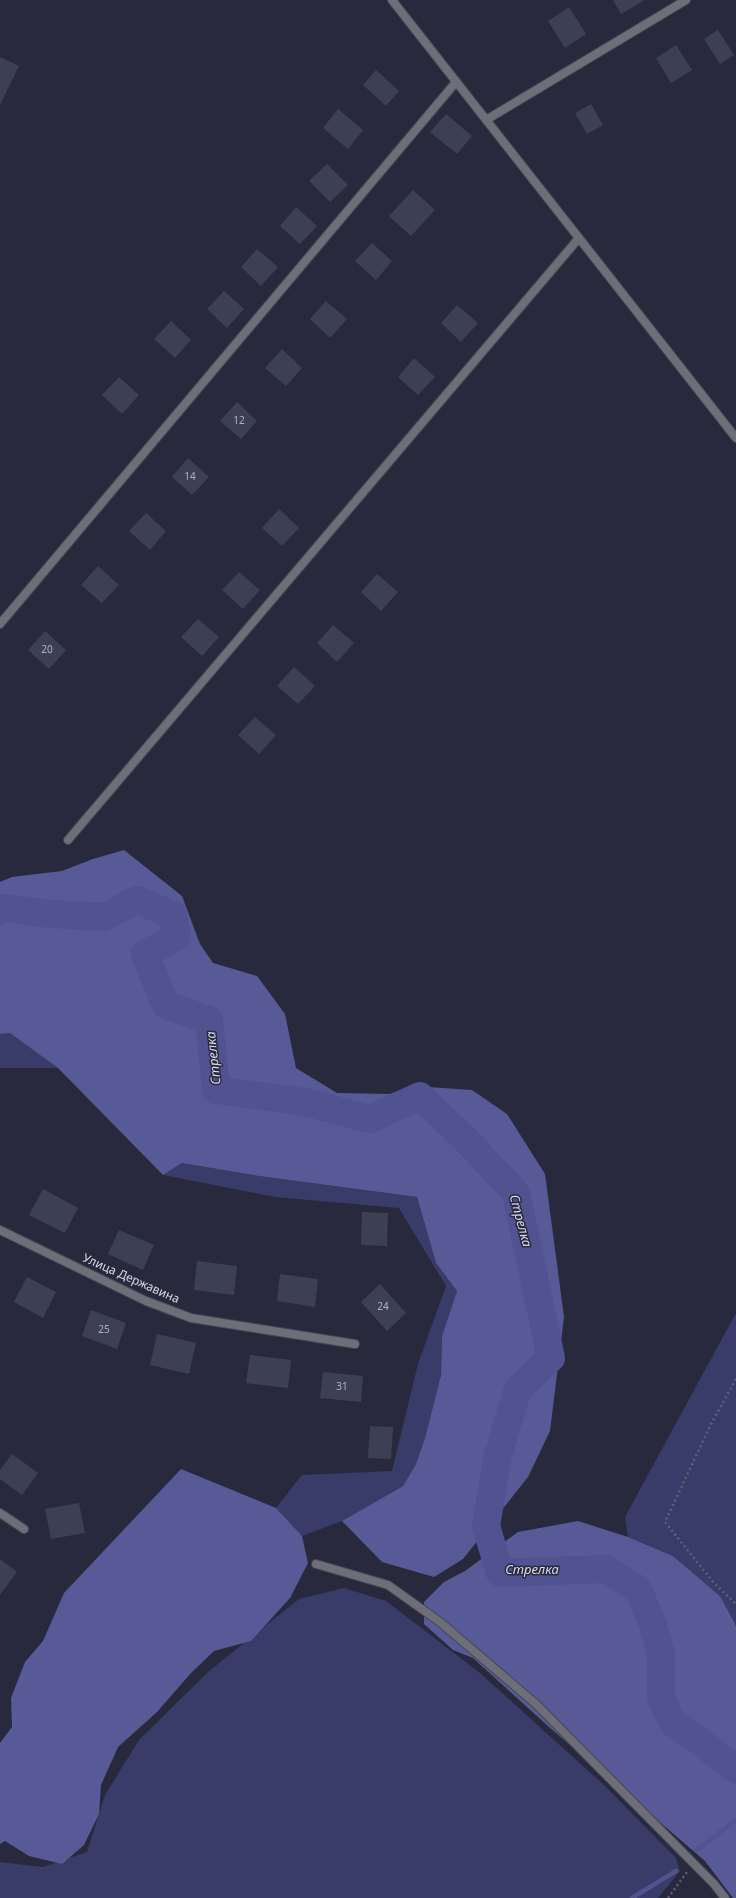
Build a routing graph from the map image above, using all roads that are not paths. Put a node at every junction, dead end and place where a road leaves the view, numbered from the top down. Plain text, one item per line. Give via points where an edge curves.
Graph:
1 (392, 0) edge
2 (686, 0) edge
3 (456, 82) junction
4 (486, 120) junction
5 (579, 238) junction
6 (736, 438) edge
7 (0, 624) edge
8 (68, 840) dead end
9 (0, 1230) edge
10 (354, 1344) dead end
11 (0, 1513) edge
12 (24, 1529) dead end
13 (316, 1564) dead end
14 (725, 1898) edge

1 - 3 street
2 - 4 street
3 - 4 street
3 - 7 street
4 - 5 street
5 - 6 street
5 - 8 street
9 - 10 street, Улица Державина via 146,1301 191,1318
11 - 12 street
13 - 14 street via 388,1585 440,1622 536,1704

